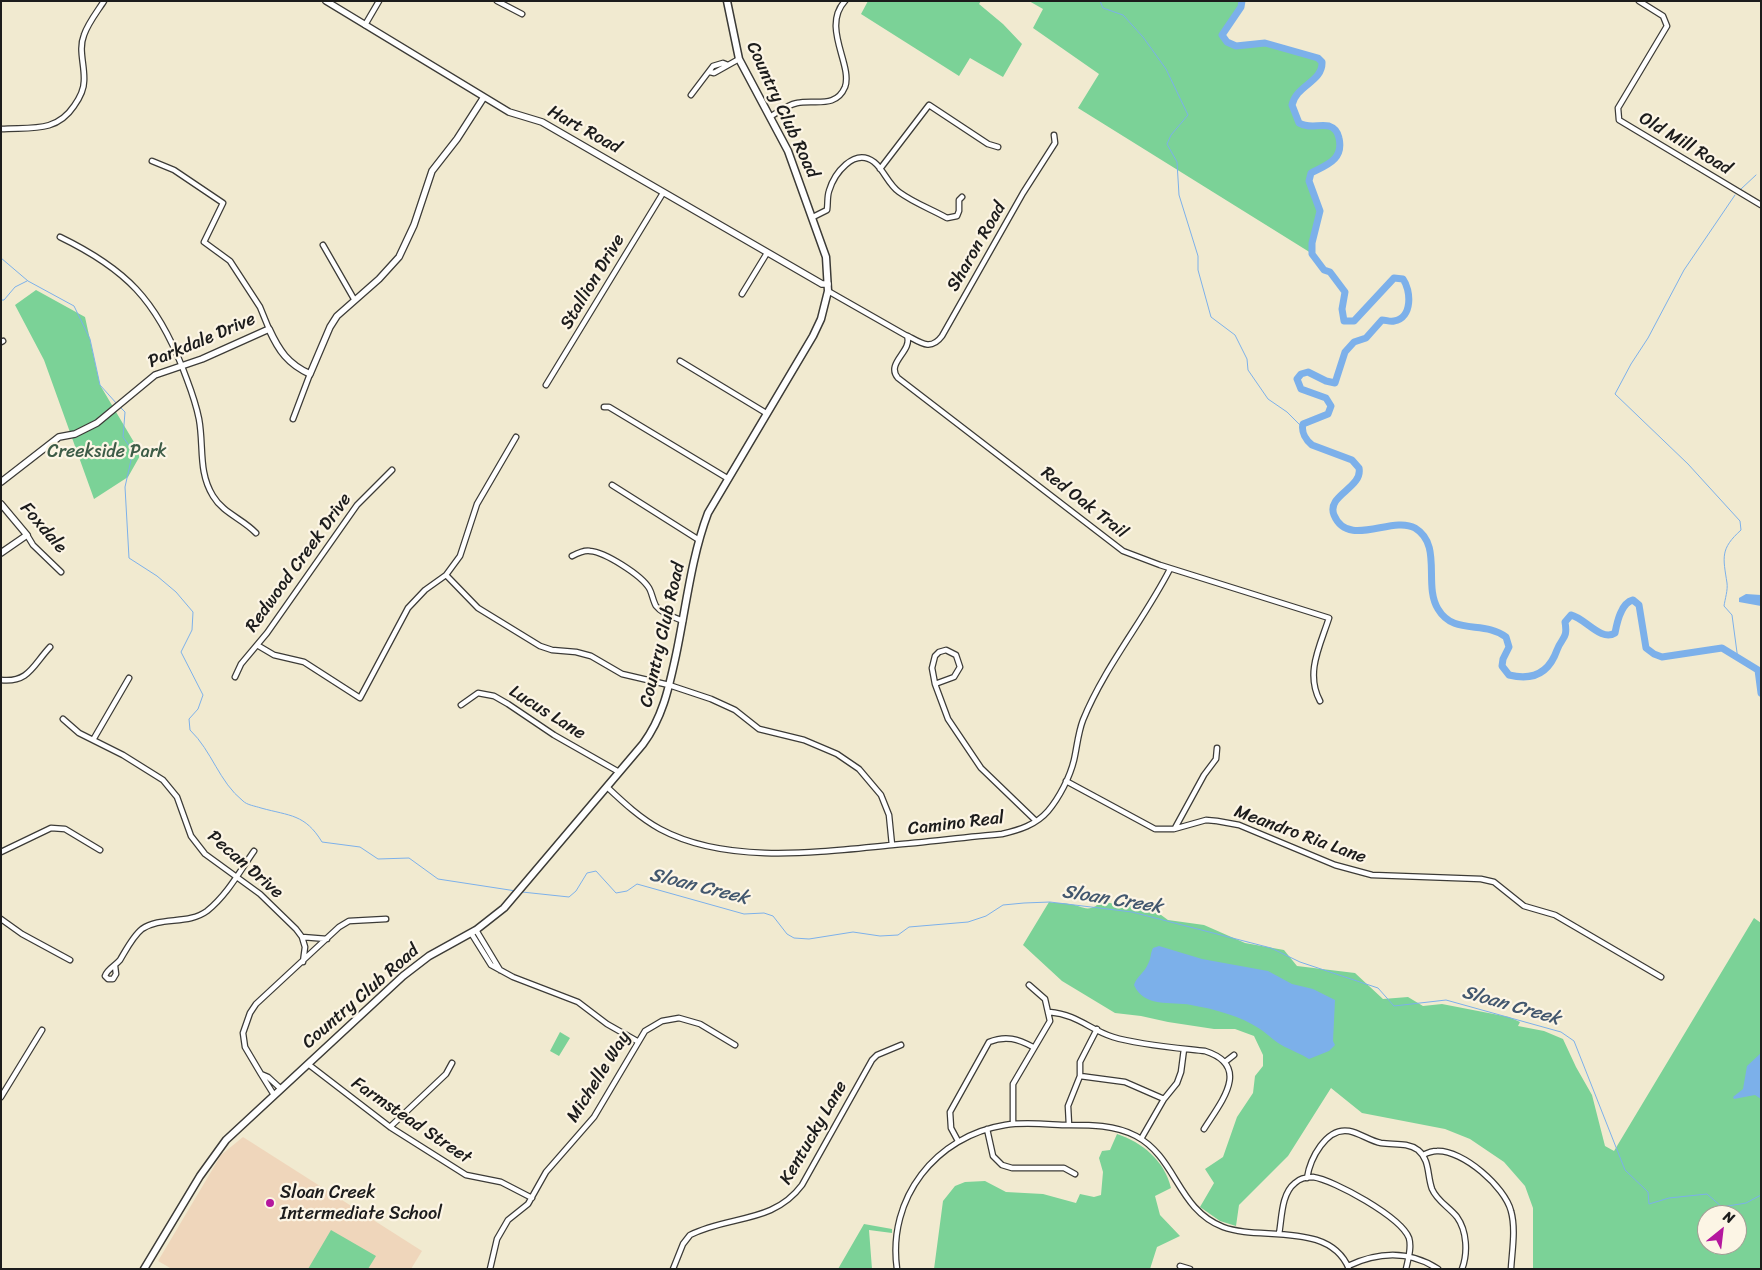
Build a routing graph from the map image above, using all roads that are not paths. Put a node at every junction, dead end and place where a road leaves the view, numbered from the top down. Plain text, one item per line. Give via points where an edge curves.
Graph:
1 (104, 1) edge
2 (326, 1) edge
3 (379, 1) edge
4 (497, 1) edge
5 (845, 1) edge
6 (1639, 1) edge
7 (729, 2) edge
8 (522, 14) dead end
9 (365, 25) junction
10 (739, 59) junction
11 (691, 95) dead end
12 (484, 97) junction
13 (770, 117) junction
14 (1, 129) edge
15 (1054, 135) dead end
16 (998, 147) dead end
17 (152, 161) dead end
18 (880, 169) junction
19 (663, 193) junction
20 (962, 197) dead end
21 (1761, 205) edge
22 (813, 217) junction
23 (60, 237) dead end
24 (323, 245) dead end
25 (767, 253) junction
26 (828, 287) junction
27 (742, 294) dead end
28 (354, 299) junction
29 (269, 329) junction
30 (904, 334) junction
31 (680, 361) dead end
32 (181, 365) junction
33 (310, 374) junction
34 (546, 385) dead end
35 (604, 407) dead end
36 (766, 413) junction
37 (292, 419) dead end
38 (516, 436) dead end
39 (392, 470) dead end
40 (727, 478) junction
41 (1, 482) edge
42 (612, 485) dead end
43 (1, 504) edge
44 (256, 533) dead end
45 (27, 535) junction
46 (700, 540) junction
47 (1, 553) edge
48 (572, 556) dead end
49 (1170, 569) junction
50 (62, 572) dead end
51 (446, 575) junction
52 (683, 621) junction
53 (257, 645) junction
54 (50, 647) dead end
55 (235, 677) dead end
56 (129, 678) dead end
57 (1, 680) edge
58 (935, 684) junction
59 (669, 685) junction
60 (1320, 701) dead end
61 (461, 705) dead end
62 (63, 719) dead end
63 (93, 740) junction
64 (1217, 748) dead end
65 (619, 772) junction
66 (1066, 781) junction
67 (607, 787) junction
68 (1036, 822) junction
69 (1174, 829) junction
70 (892, 845) junction
71 (100, 850) dead end
72 (254, 851) dead end
73 (1, 852) edge
74 (236, 877) junction
75 (1, 919) edge
76 (386, 919) dead end
77 (473, 931) junction
78 (302, 937) junction
79 (327, 939) junction
80 (70, 960) dead end
81 (303, 962) junction
82 (115, 966) dead end
83 (1661, 977) dead end
84 (1029, 985) dead end
85 (1050, 1012) junction
86 (1097, 1029) junction
87 (42, 1030) dead end
88 (637, 1041) junction
89 (735, 1045) dead end
90 (901, 1045) dead end
91 (1034, 1047) junction
92 (1184, 1049) junction
93 (1234, 1055) dead end
94 (1225, 1062) junction
95 (452, 1063) dead end
96 (308, 1064) junction
97 (261, 1074) junction
98 (1080, 1076) junction
99 (280, 1089) junction
100 (274, 1095) junction
101 (1, 1097) edge
102 (1164, 1099) junction
103 (1013, 1124) junction
104 (1069, 1125) junction
105 (390, 1127) junction
106 (987, 1129) junction
107 (1204, 1129) dead end
108 (1141, 1139) junction
109 (958, 1141) junction
110 (1422, 1155) junction
111 (1076, 1174) dead end
112 (1307, 1178) junction
113 (532, 1198) junction
114 (1279, 1234) junction
115 (1409, 1256) junction
116 (1180, 1266) dead end
117 (1349, 1267) edge
118 (144, 1269) edge
119 (490, 1269) edge
120 (673, 1269) edge
121 (897, 1269) edge
122 (1190, 1269) edge
123 (1406, 1269) edge
124 (1438, 1269) edge
125 (1462, 1269) edge
126 (1511, 1269) edge

1 - 14 street via 84,35 81,53 85,82 71,111 52,126
2 - 9 street, Hart Road
3 - 9 street
4 - 8 street
5 - 13 street via 839,12 837,30 846,80 843,90 829,102 794,103
6 - 21 street, Old Mill Road via 1665,17 1667,26 1618,108 1619,120
7 - 10 main road, Country Club Road
9 - 12 street, Hart Road
10 - 11 street via 728,65 713,66
10 - 13 main road, Country Club Road
12 - 19 street, Hart Road via 509,112 542,122
12 - 28 street via 432,171 414,225 398,257 379,279
13 - 22 main road, Country Club Road via 788,151
15 - 30 street, Sharon Road via 1056,142 1052,150 1023,193 940,339 927,346
16 - 18 street via 929,105
17 - 29 street via 174,170 223,203 204,242 230,261 260,307
18 - 20 street via 898,191 947,218 957,216
18 - 22 street via 864,158 848,162 829,189 827,210
19 - 25 street, Hart Road
19 - 34 street, Stallion Drive
22 - 26 main road, Country Club Road via 826,257
23 - 32 street via 110,264 142,294 166,328
24 - 28 street
25 - 26 street, Hart Road
25 - 27 street
26 - 30 street
26 - 36 main road, Country Club Road via 823,312 813,336
28 - 33 street via 330,327
29 - 32 street, Parkdale Drive
29 - 33 street via 282,356
30 - 49 street, Red Oak Trail via 909,341 894,367 898,378 1120,549
31 - 36 street
32 - 41 street, Parkdale Drive via 155,375 106,416 82,431 59,438
32 - 44 street via 195,397 202,436 202,472 209,490 220,506
33 - 37 street
35 - 40 street
36 - 40 main road, Country Club Road
38 - 51 street via 477,504 460,556
39 - 53 street, Redwood Creek Drive via 357,505
40 - 46 main road, Country Club Road via 708,513
42 - 46 street
43 - 45 street, Foxdale
45 - 47 street
45 - 50 street, Foxdale
46 - 52 main road, Country Club Road
48 - 52 street via 594,551 628,570 649,588 656,606
49 - 60 street, Red Oak Trail via 1329,618 1313,671
49 - 66 street, Camino Real via 1100,685 1083,720
51 - 53 street via 408,608 360,698 304,662 274,655
51 - 59 street via 478,608 540,646 591,656 622,674
52 - 59 main road, Country Club Road
53 - 55 street, Redwood Creek Drive
54 - 57 street via 26,676 18,680
56 - 63 street
58 - 58 street via 932,668 935,656 946,650 956,655 960,663 958,673
58 - 68 street via 948,719 981,768
59 - 65 main road, Country Club Road via 653,730
59 - 70 street via 729,706 758,729 817,745 850,762 874,784 883,800 889,815
61 - 65 street, Lucus Lane via 478,693 494,696
62 - 63 street, Pecan Drive
63 - 74 street, Pecan Drive via 163,780 177,797 198,846
64 - 69 street via 1216,759
65 - 67 main road, Country Club Road
66 - 68 street, Camino Real via 1050,810
66 - 69 street, Meandro Ria Lane via 1152,828
67 - 70 street, Camino Real via 634,812 662,830 720,848 800,854
67 - 77 main road, Country Club Road via 512,900 493,919
68 - 70 street, Camino Real via 1002,834
69 - 83 street, Meandro Ria Lane via 1206,820 1231,823 1335,865 1372,876 1494,882 1524,906 1555,915
71 - 73 street via 59,827
72 - 74 street
74 - 78 street, Pecan Drive via 260,894
74 - 82 street via 217,903 205,912 193,918 154,923 142,930
75 - 80 street
76 - 79 street via 349,921
77 - 88 street via 486,959 501,972 578,1002
77 - 96 main road, Country Club Road via 429,956 403,976
78 - 79 street
78 - 81 street via 305,947
79 - 81 street
81 - 97 street via 256,1004 246,1022 243,1032 245,1047
84 - 85 street via 1045,999
85 - 86 street via 1079,1018
85 - 91 street via 1050,1021
86 - 92 street via 1114,1037
86 - 98 street via 1083,1053
87 - 101 street
88 - 89 street, Michelle Way via 645,1031 662,1021 680,1018 700,1024
88 - 113 street, Michelle Way via 594,1116 546,1172
90 - 120 street, Kentucky Lane via 872,1060 793,1198 773,1210 690,1235
91 - 103 street via 1013,1084
91 - 109 street via 1010,1038 989,1042 950,1112 951,1128
92 - 94 street via 1205,1051
92 - 102 street via 1182,1072
93 - 94 street
94 - 107 street via 1230,1085
95 - 105 street via 446,1074
96 - 99 main road, Country Club Road
96 - 105 street, Farmstead Street
97 - 99 street
97 - 100 street
98 - 102 street via 1125,1082
98 - 104 street via 1068,1106
99 - 100 main road, Country Club Road
100 - 118 main road, Country Club Road via 226,1140 212,1158
102 - 108 street
103 - 104 street
103 - 106 street
104 - 108 street via 1112,1127
105 - 113 street, Farmstead Street via 466,1175 501,1182
106 - 109 street
106 - 111 street via 994,1156 1002,1164 1012,1168 1064,1168
108 - 114 street via 1164,1162 1186,1200 1204,1217 1234,1230
109 - 121 street via 932,1162 910,1191 897,1232
110 - 112 street via 1408,1145 1381,1143 1339,1129 1324,1142 1311,1163
110 - 125 street via 1434,1192 1463,1228 1466,1244
110 - 126 street via 1437,1151 1454,1155 1485,1174 1502,1192 1512,1216
112 - 114 street via 1296,1182 1288,1192
112 - 115 street via 1322,1180 1384,1210 1407,1235
113 - 119 street, Michelle Way via 508,1220 497,1239
114 - 117 street via 1320,1240 1336,1251
115 - 117 street via 1381,1255
115 - 123 street
115 - 124 street
116 - 122 street

